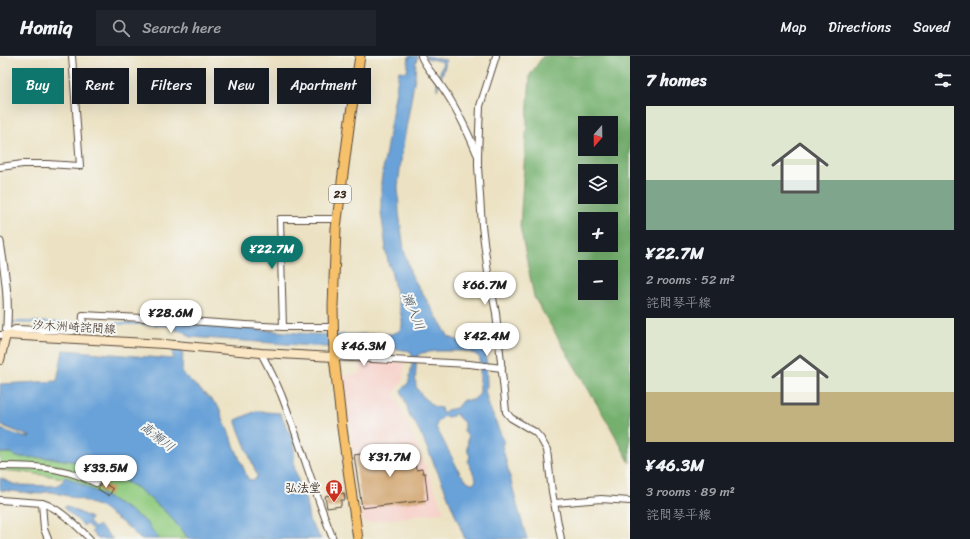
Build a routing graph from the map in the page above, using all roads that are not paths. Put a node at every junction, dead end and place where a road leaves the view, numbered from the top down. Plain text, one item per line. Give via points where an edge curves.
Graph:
1 (72, 56) edge
2 (360, 56) edge
3 (421, 56) edge
4 (496, 56) edge
5 (478, 155) junction
6 (0, 167) edge
7 (337, 219) junction
8 (0, 242) edge
9 (283, 327) junction
10 (334, 330) junction
11 (5, 334) edge
12 (261, 352) junction
13 (334, 354) junction
14 (0, 360) edge
15 (502, 368) junction
16 (0, 466) edge
17 (96, 483) dead end
18 (0, 500) edge
19 (630, 501) edge
20 (42, 503) junction
21 (555, 503) junction
22 (48, 539) edge
23 (90, 539) edge
24 (333, 539) edge
25 (358, 539) edge
26 (562, 539) edge

1 - 6 street via 80,166 23,164
2 - 7 main road, 23
3 - 5 street via 463,121
4 - 5 street via 480,106
5 - 15 street via 482,226
7 - 9 street via 280,219
7 - 10 main road, 23
8 - 11 street via 6,275 8,317
9 - 10 street
9 - 11 street via 83,315 82,328 78,330 15,329
10 - 13 main road, 23
11 - 12 main road, 汐木洲崎詫間線
11 - 14 main road
12 - 13 main road, 汐木洲崎詫間線
12 - 24 street via 280,394
13 - 15 street
13 - 25 main road, 23
15 - 21 street via 506,412 542,439 547,450
16 - 17 street via 32,466 64,471
18 - 20 street
19 - 21 street via 601,499
20 - 22 street via 44,529
20 - 23 street via 66,517
21 - 26 street

